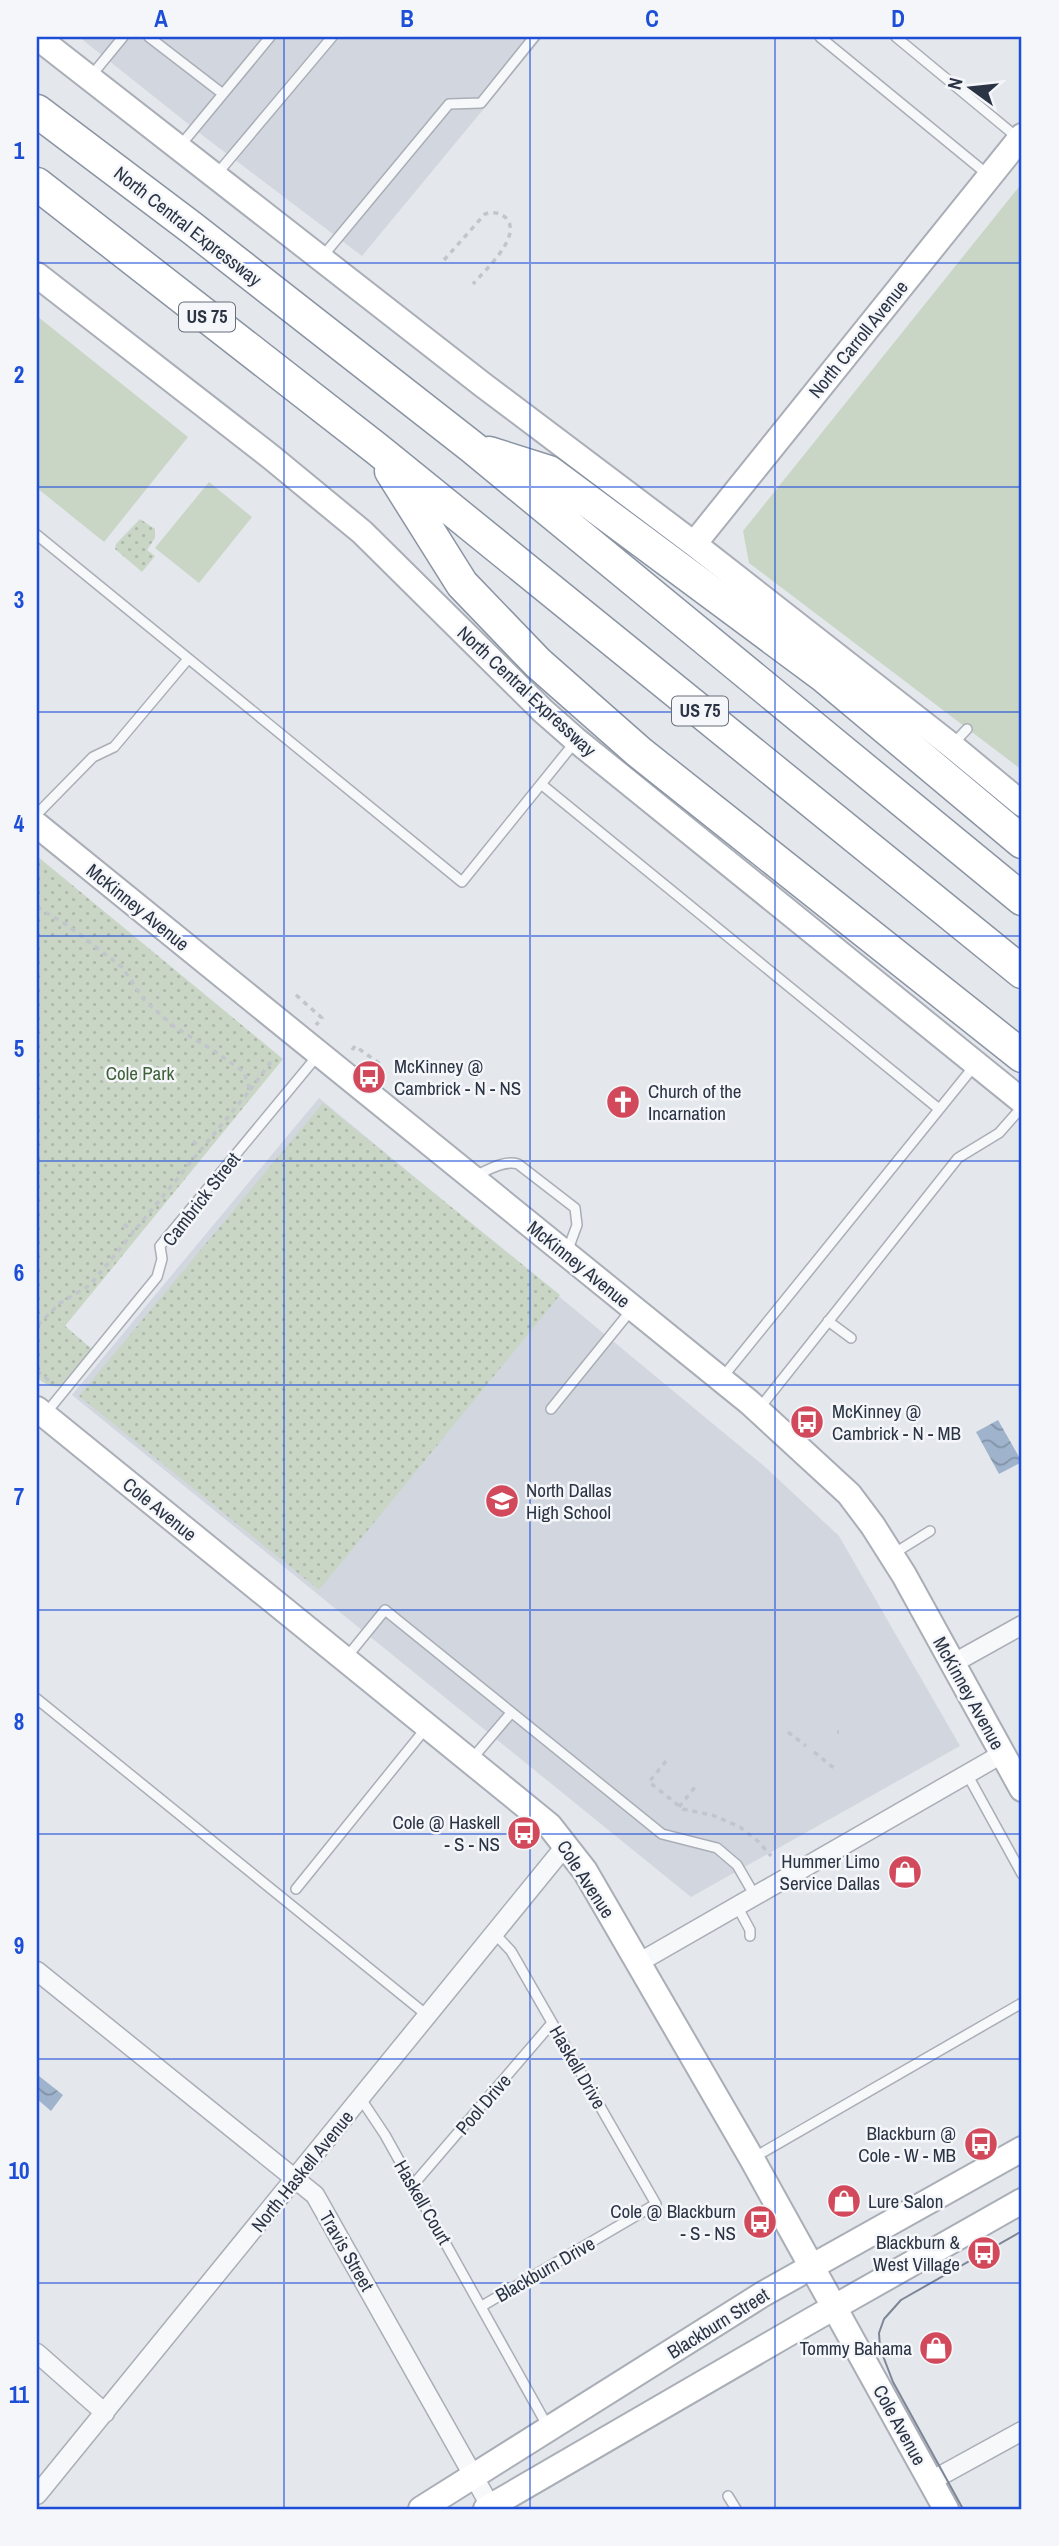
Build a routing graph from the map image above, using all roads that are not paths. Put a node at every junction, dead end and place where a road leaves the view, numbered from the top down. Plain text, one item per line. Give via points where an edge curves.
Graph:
1 (37, 37) edge
2 (123, 37) edge
3 (149, 37) edge
4 (270, 37) edge
5 (331, 37) edge
6 (534, 37) edge
7 (820, 37) edge
8 (896, 37) edge
9 (89, 78) junction
10 (223, 94) junction
11 (37, 111) edge
12 (1021, 137) edge
13 (179, 148) junction
14 (216, 174) junction
15 (988, 176) junction
16 (37, 184) edge
17 (321, 258) junction
18 (37, 275) edge
19 (472, 447) junction
20 (377, 449) junction
21 (37, 536) edge
22 (694, 544) junction
23 (188, 659) junction
24 (576, 740) junction
25 (541, 784) junction
26 (1022, 804) edge
27 (37, 814) edge
28 (37, 825) edge
29 (1022, 842) edge
30 (1022, 899) edge
31 (1022, 972) edge
32 (319, 1053) junction
33 (1022, 1056) edge
34 (975, 1065) junction
35 (1022, 1101) edge
36 (1022, 1107) edge
37 (939, 1109) junction
38 (473, 1177) junction
39 (566, 1253) junction
40 (633, 1308) junction
41 (828, 1321) junction
42 (851, 1338) dead end
43 (721, 1379) junction
44 (551, 1409) dead end
45 (758, 1410) junction
46 (41, 1412) edge
47 (930, 1531) dead end
48 (892, 1555) junction
49 (1022, 1625) edge
50 (345, 1660) junction
51 (952, 1664) junction
52 (37, 1699) edge
53 (511, 1713) junction
54 (427, 1726) junction
55 (1002, 1754) junction
56 (470, 1762) junction
57 (967, 1774) junction
58 (1022, 1789) edge
59 (566, 1846) junction
60 (1022, 1874) edge
61 (296, 1889) dead end
62 (755, 1896) junction
63 (737, 1906) junction
64 (495, 1934) junction
65 (750, 1936) dead end
66 (638, 1963) junction
67 (37, 1970) edge
68 (1022, 2003) edge
69 (428, 2016) junction
70 (552, 2023) junction
71 (361, 2099) junction
72 (1022, 2149) edge
73 (752, 2159) junction
74 (295, 2179) junction
75 (413, 2185) junction
76 (1022, 2201) edge
77 (656, 2204) joint
78 (811, 2267) junction
79 (482, 2306) junction
80 (834, 2307) junction
81 (37, 2353) edge
82 (105, 2413) junction
83 (549, 2429) junction
84 (1022, 2431) edge
85 (473, 2475) junction
86 (931, 2481) junction
87 (37, 2495) edge
88 (728, 2496) dead end
89 (490, 2508) edge
90 (421, 2509) edge
91 (736, 2509) edge
92 (946, 2509) edge

1 - 9 street
2 - 9 lane
3 - 10 lane
4 - 10 lane
5 - 14 lane
6 - 17 lane via 481,103 449,104
7 - 15 lane
8 - 12 lane
9 - 13 street
10 - 13 lane
11 - 19 highway, North Central Expressway
12 - 15 street, North Carroll Avenue
13 - 14 street
14 - 17 street
15 - 22 street, North Carroll Avenue
16 - 20 highway, US 75
17 - 22 street
18 - 24 street, North Central Expressway via 362,532
19 - 29 highway via 549,472 825,677
19 - 30 highway, North Central Expressway
20 - 31 highway, US 75
20 - 33 highway via 462,584 538,663 639,752
21 - 23 lane
22 - 26 street via 960,738
23 - 25 lane via 462,882
23 - 27 lane via 114,747 93,757
24 - 25 lane
24 - 34 street, North Central Expressway
25 - 37 lane
28 - 32 street, McKinney Avenue
32 - 38 street, McKinney Avenue
32 - 46 lane, Cambrick Street via 160,1246 157,1277
34 - 35 street, North Central Expressway
34 - 37 lane
36 - 41 lane via 999,1133 958,1158
37 - 43 lane
38 - 39 street, McKinney Avenue
38 - 39 lane via 512,1162 575,1208 577,1225
39 - 40 street, McKinney Avenue
40 - 43 street, McKinney Avenue
40 - 44 lane
41 - 42 lane
41 - 45 lane
43 - 45 street, McKinney Avenue
45 - 48 street, McKinney Avenue via 849,1494
46 - 50 street, Cole Avenue
47 - 48 lane
48 - 51 street, McKinney Avenue
49 - 51 street
50 - 53 lane via 385,1610
50 - 54 street, Cole Avenue
51 - 55 street, McKinney Avenue
52 - 69 lane
53 - 56 lane
53 - 62 lane via 662,1834 723,1852 737,1865
54 - 56 street, Cole Avenue
54 - 61 lane
55 - 57 street
55 - 58 street, McKinney Avenue
56 - 59 street, Cole Avenue via 549,1825
57 - 60 lane
57 - 62 street
59 - 64 street, North Haskell Avenue
59 - 66 street, Cole Avenue
62 - 63 street
63 - 65 lane
63 - 66 street
64 - 69 street, North Haskell Avenue
64 - 70 lane, Haskell Drive via 511,1951
66 - 73 street, Cole Avenue
67 - 74 street, Travis Street
68 - 73 lane
69 - 71 street, North Haskell Avenue
70 - 75 lane, Pool Drive
70 - 77 lane, Haskell Drive
71 - 74 street, North Haskell Avenue
71 - 75 lane, Haskell Court
72 - 78 street, Blackburn Street
73 - 78 street, Cole Avenue
74 - 82 street, North Haskell Avenue
74 - 85 street, Travis Street via 315,2195
75 - 79 lane, Haskell Court
76 - 80 street
77 - 79 lane, Blackburn Drive
78 - 80 street, Cole Avenue
78 - 83 street, Blackburn Street
79 - 83 lane, Blackburn Drive
80 - 86 street, Cole Avenue
80 - 89 street
81 - 82 street
82 - 87 street, North Haskell Avenue
83 - 85 street, Blackburn Street
84 - 86 street
85 - 89 street, Travis Street
85 - 90 street, Blackburn Street
86 - 92 street, Cole Avenue
88 - 91 lane

